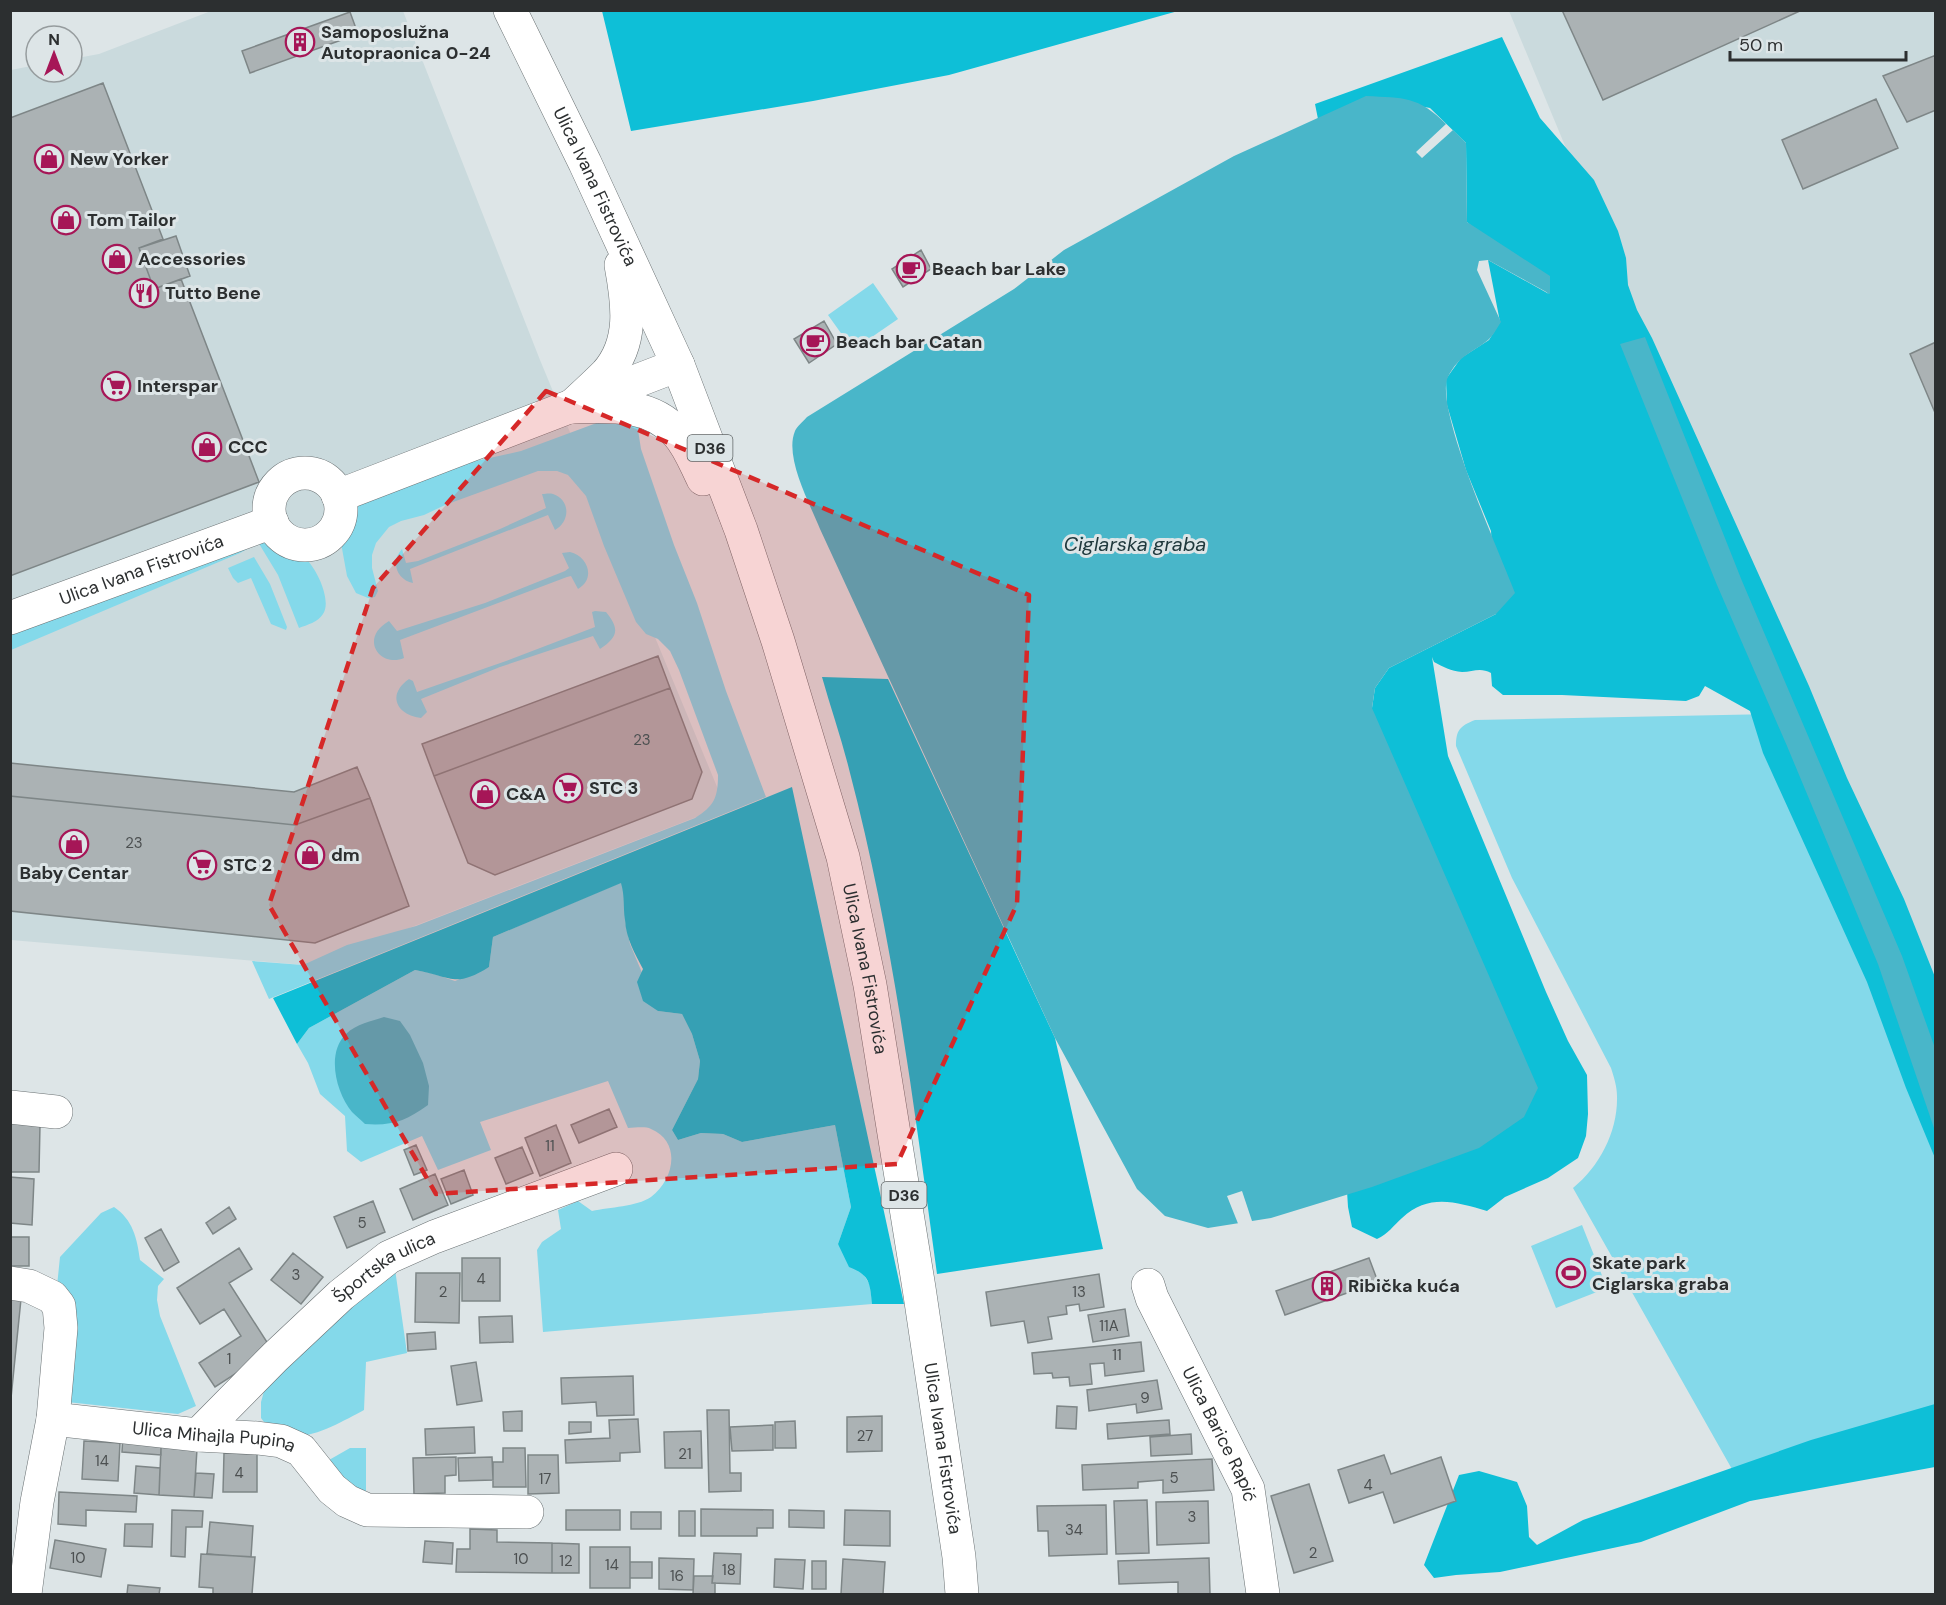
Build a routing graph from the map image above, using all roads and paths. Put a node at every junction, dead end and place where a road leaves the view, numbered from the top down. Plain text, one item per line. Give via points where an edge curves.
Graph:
1 (510, 10) edge
2 (613, 225) junction
3 (678, 365) junction
4 (571, 406) junction
5 (338, 496) junction
6 (272, 522) junction
7 (741, 530) junction
8 (10, 618) edge
9 (10, 1107) edge
10 (56, 1112) dead end
11 (616, 1169) dead end
12 (10, 1283) edge
13 (1148, 1285) dead end
14 (53, 1419) junction
15 (198, 1435) junction
16 (527, 1512) dead end
17 (25, 1594) edge
18 (962, 1594) edge
19 (1263, 1594) edge

1 - 2 street, Ulica Ivana Fistrovića / D36
2 - 3 street, Ulica Ivana Fistrovića / D36
2 - 4 street via 626,295 626,335 607,372
3 - 4 street
3 - 7 street, Ulica Ivana Fistrovića / D36
4 - 5 street
4 - 7 street via 622,406 662,421 676,432 710,493
5 - 6 street via 333,487 315,475 294,475 284,480 270,499
5 - 6 street via 336,528 317,543 290,542
6 - 8 street, Ulica Ivana Fistrovića
7 - 18 street, Ulica Ivana Fistrovića / D36 via 843,857 857,917 917,1276
9 - 10 street
11 - 15 street, Športska ulica via 389,1257 340,1295
12 - 14 street via 40,1289 59,1306 61,1328
13 - 19 street, Ulica Barice Rapić via 1248,1489
14 - 15 street, Ulica Mihajla Pupina
14 - 17 street
15 - 16 street, Ulica Mihajla Pupina via 281,1441 301,1450 346,1501 367,1510

